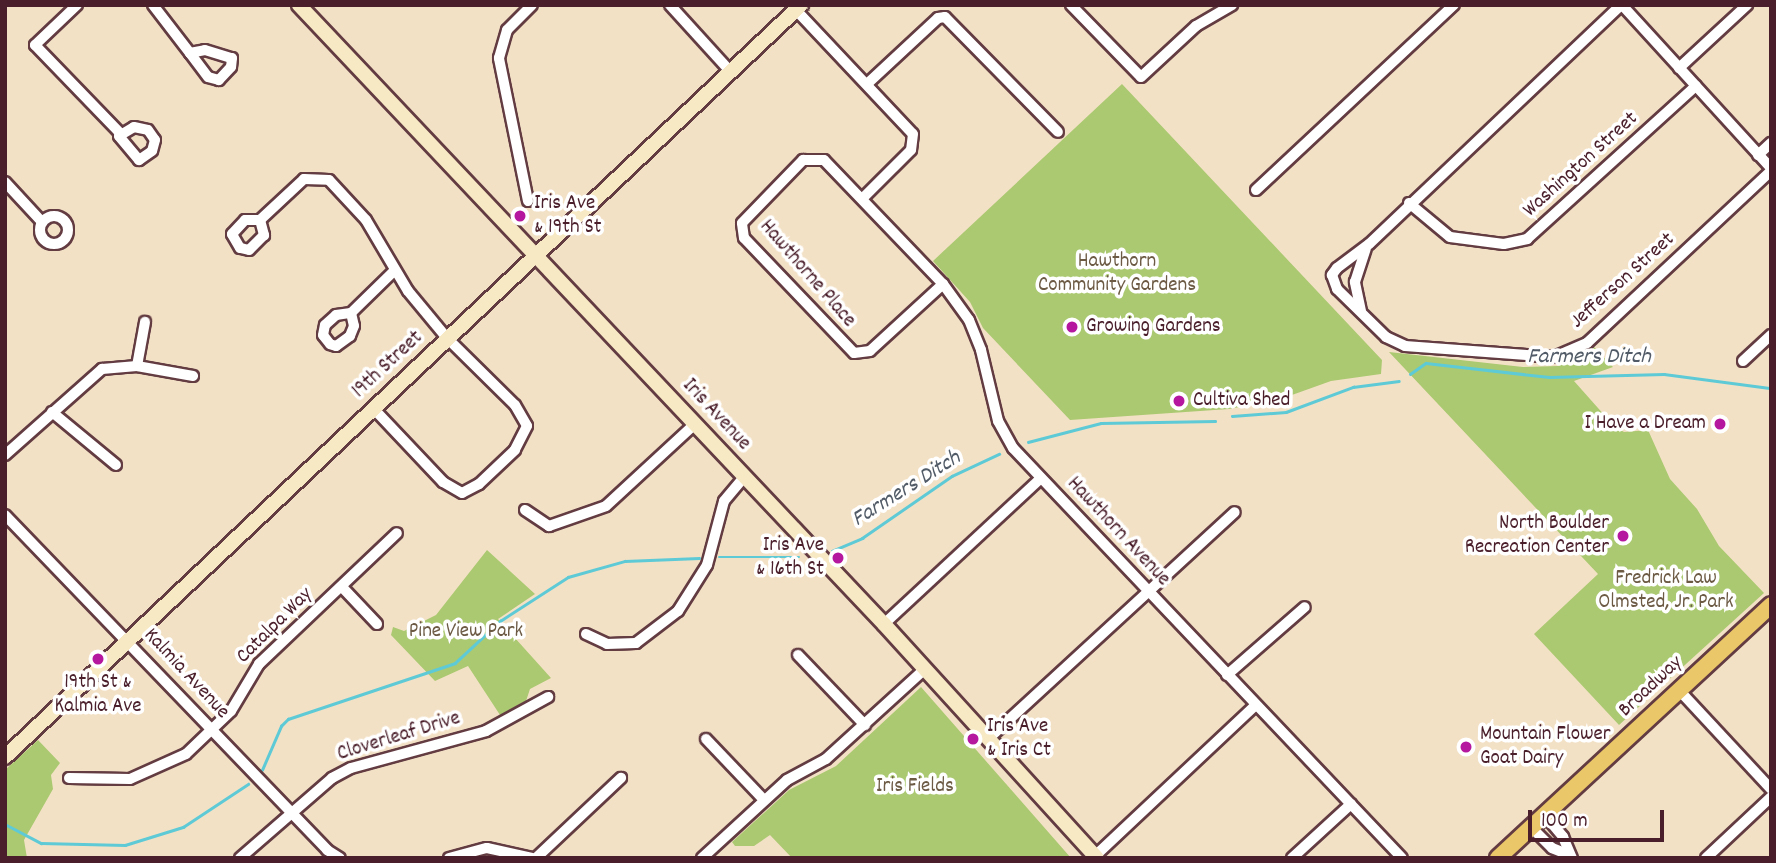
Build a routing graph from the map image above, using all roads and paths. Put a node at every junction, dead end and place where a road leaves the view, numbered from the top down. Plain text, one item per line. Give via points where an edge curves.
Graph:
1 (77, 5) edge
2 (153, 5) edge
3 (299, 5) edge
4 (532, 5) edge
5 (670, 5) edge
6 (1071, 5) edge
7 (1231, 5) edge
8 (1454, 5) edge
9 (1622, 5) edge
10 (1747, 5) edge
11 (799, 7) edge
12 (190, 52) dead end
13 (1679, 68) junction
14 (730, 71) junction
15 (867, 83) junction
16 (1696, 86) junction
17 (1058, 132) dead end
18 (120, 133) dead end
19 (1771, 144) edge
20 (1758, 155) junction
21 (1771, 170) edge
22 (5, 182) edge
23 (1256, 190) dead end
24 (863, 198) junction
25 (528, 201) dead end
26 (1409, 203) junction
27 (260, 220) dead end
28 (42, 222) dead end
29 (1369, 244) junction
30 (535, 254) junction
31 (393, 272) junction
32 (943, 284) junction
33 (1361, 312) junction
34 (351, 313) dead end
35 (145, 322) dead end
36 (1771, 334) edge
37 (447, 338) junction
38 (1743, 361) dead end
39 (137, 366) junction
40 (193, 376) dead end
41 (373, 408) junction
42 (51, 412) junction
43 (696, 424) junction
44 (5, 455) edge
45 (116, 465) dead end
46 (745, 476) junction
47 (1041, 478) junction
48 (525, 510) dead end
49 (1234, 512) dead end
50 (5, 515) edge
51 (397, 533) dead end
52 (342, 587) junction
53 (1148, 591) junction
54 (1771, 605) edge
55 (1305, 607) dead end
56 (377, 624) dead end
57 (884, 624) junction
58 (586, 634) dead end
59 (128, 641) junction
60 (798, 655) dead end
61 (925, 669) junction
62 (1227, 675) junction
63 (1679, 690) junction
64 (548, 696) dead end
65 (1256, 705) junction
66 (865, 725) junction
67 (212, 729) junction
68 (706, 738) dead end
69 (988, 739) junction
70 (5, 757) edge
71 (69, 778) dead end
72 (621, 778) dead end
73 (1771, 789) edge
74 (1771, 797) edge
75 (764, 800) junction
76 (1351, 804) junction
77 (1544, 814) junction
78 (292, 815) junction
79 (1531, 827) junction
80 (709, 855) edge
81 (464, 856) edge
82 (1570, 856) edge
83 (337, 857) edge
84 (1096, 857) edge
85 (240, 858) edge
86 (449, 858) edge
87 (534, 858) edge
88 (1292, 858) edge
89 (1402, 858) edge
90 (1499, 858) edge
91 (1706, 858) edge

1 - 18 street via 35,45
2 - 12 street
3 - 30 main road, Iris Avenue
4 - 25 street via 507,30 499,58
5 - 14 street
6 - 7 street via 1137,76 1145,75 1196,26
8 - 23 street
9 - 13 street
9 - 26 street
10 - 13 street
11 - 14 main road, 19th Street
11 - 15 street
13 - 16 street
14 - 30 main road, 19th Street
15 - 17 street via 938,18 946,17
15 - 24 street via 911,130 914,143
16 - 20 street
16 - 26 street, Washington Street via 1527,239 1504,244 1450,237
19 - 20 street
20 - 21 street
21 - 33 street, Jefferson Street via 1574,351 1549,358 1411,348 1386,337
22 - 28 street
24 - 32 street, Hawthorn Avenue
24 - 32 street, Hawthorne Place via 824,160 810,158 746,215 742,230 854,353 870,351
26 - 29 street
27 - 31 street via 304,179 321,177 360,212
29 - 33 street via 1356,271
29 - 33 street, Jefferson Street via 1332,275 1337,289
30 - 37 main road, 19th Street
30 - 43 main road, Iris Avenue
31 - 34 street
31 - 37 street
32 - 47 street, Hawthorn Avenue via 969,320 1004,435
35 - 39 street
36 - 38 street
37 - 41 main road, 19th Street
37 - 41 street via 515,405 527,426 515,450 479,484 462,493 443,482
39 - 40 street
39 - 42 street via 102,369
41 - 59 main road, 19th Street
42 - 44 street
42 - 45 street
43 - 46 main road, Iris Avenue
43 - 48 street via 606,506 549,526
46 - 57 main road, Iris Avenue
46 - 58 street via 724,501 707,565 678,611 636,643 607,644
47 - 53 street, Hawthorn Avenue
47 - 57 street
49 - 53 street
50 - 59 street, Kalmia Avenue
51 - 52 street, Catalpa Way
52 - 56 street
52 - 67 street, Catalpa Way via 259,664 239,700
53 - 62 street, Hawthorn Avenue
53 - 69 street
54 - 63 main road, Broadway
55 - 62 street
57 - 61 main road, Iris Avenue
59 - 67 street, Kalmia Avenue
59 - 70 main road, 19th Street
60 - 66 street
61 - 66 street
61 - 69 main road, Iris Avenue
62 - 65 street, Hawthorn Avenue
63 - 73 street
63 - 77 main road, Broadway
64 - 78 street, Cloverleaf Drive via 486,731 351,768 332,778
65 - 76 street, Hawthorn Avenue
65 - 84 street
66 - 75 street via 827,759 787,780
67 - 71 street, Catalpa Way via 186,754 150,773 110,781
67 - 78 street, Kalmia Avenue
68 - 75 street
69 - 84 main road, Iris Avenue
72 - 87 street
74 - 91 street
75 - 80 street
76 - 88 street
76 - 89 street, Hawthorn Avenue
77 - 79 main road, Broadway
77 - 82 street via 1563,837
78 - 83 street, Kalmia Avenue
78 - 85 street, Cloverleaf Drive
79 - 82 street via 1552,848
79 - 90 main road, Broadway
81 - 86 street
81 - 87 street via 503,849

